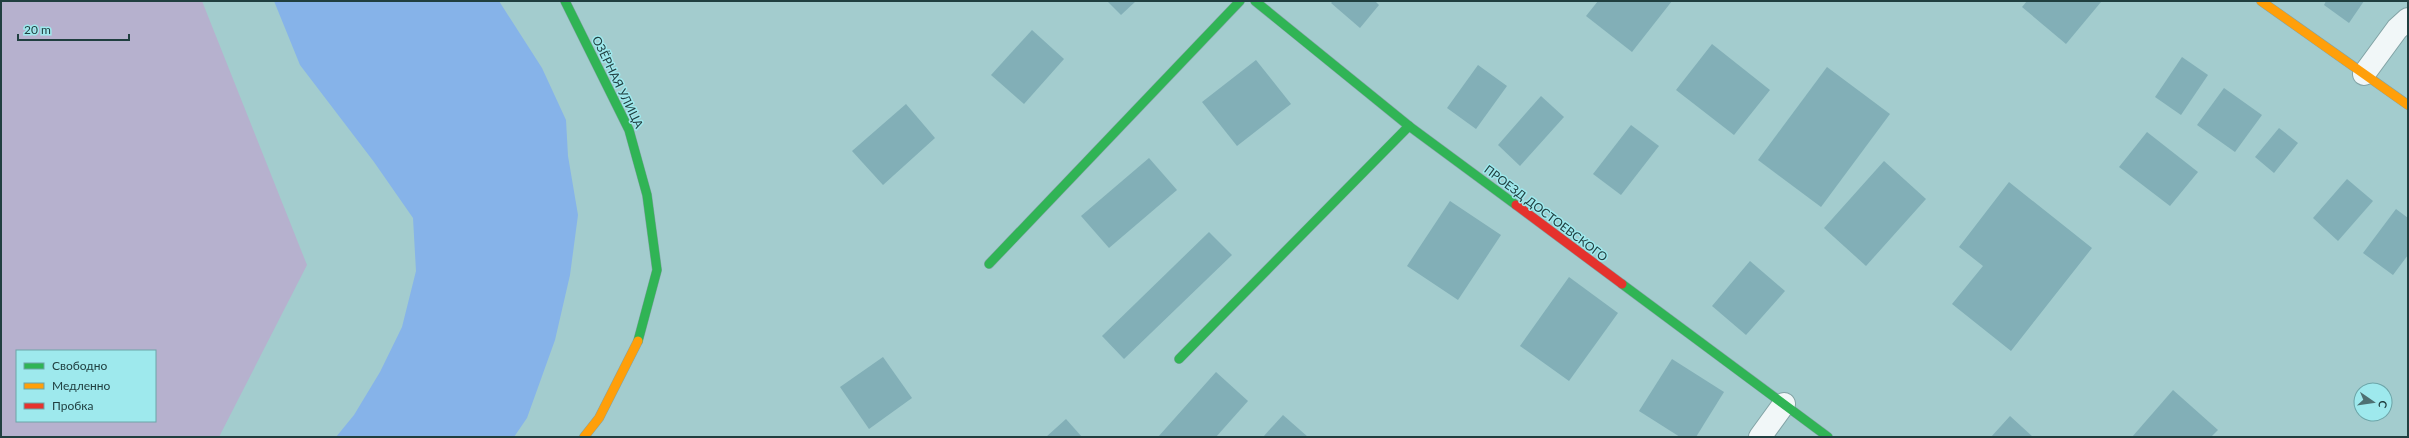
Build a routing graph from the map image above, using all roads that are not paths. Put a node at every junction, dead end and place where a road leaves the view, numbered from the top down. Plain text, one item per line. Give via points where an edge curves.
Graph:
1 (565, 1) edge
2 (1240, 1) edge
3 (1255, 1) edge
4 (2261, 1) edge
5 (2408, 19) edge
6 (2364, 74) junction
7 (2408, 105) edge
8 (1409, 126) junction
9 (989, 264) dead end
10 (1179, 359) dead end
11 (1784, 404) junction
12 (584, 437) edge
13 (1760, 437) edge
14 (1828, 437) edge

1 - 12 street, ОЗЁРНАЯ УЛИЦА via 630,130 647,195 657,270 639,339 599,418
2 - 9 street
3 - 8 street, ПРОЕЗД ДОСТОЕВСКОГО
4 - 6 street
5 - 6 street via 2397,29
6 - 7 street
8 - 10 street
8 - 11 street, ПРОЕЗД ДОСТОЕВСКОГО
11 - 13 street
11 - 14 street, ПРОЕЗД ДОСТОЕВСКОГО

